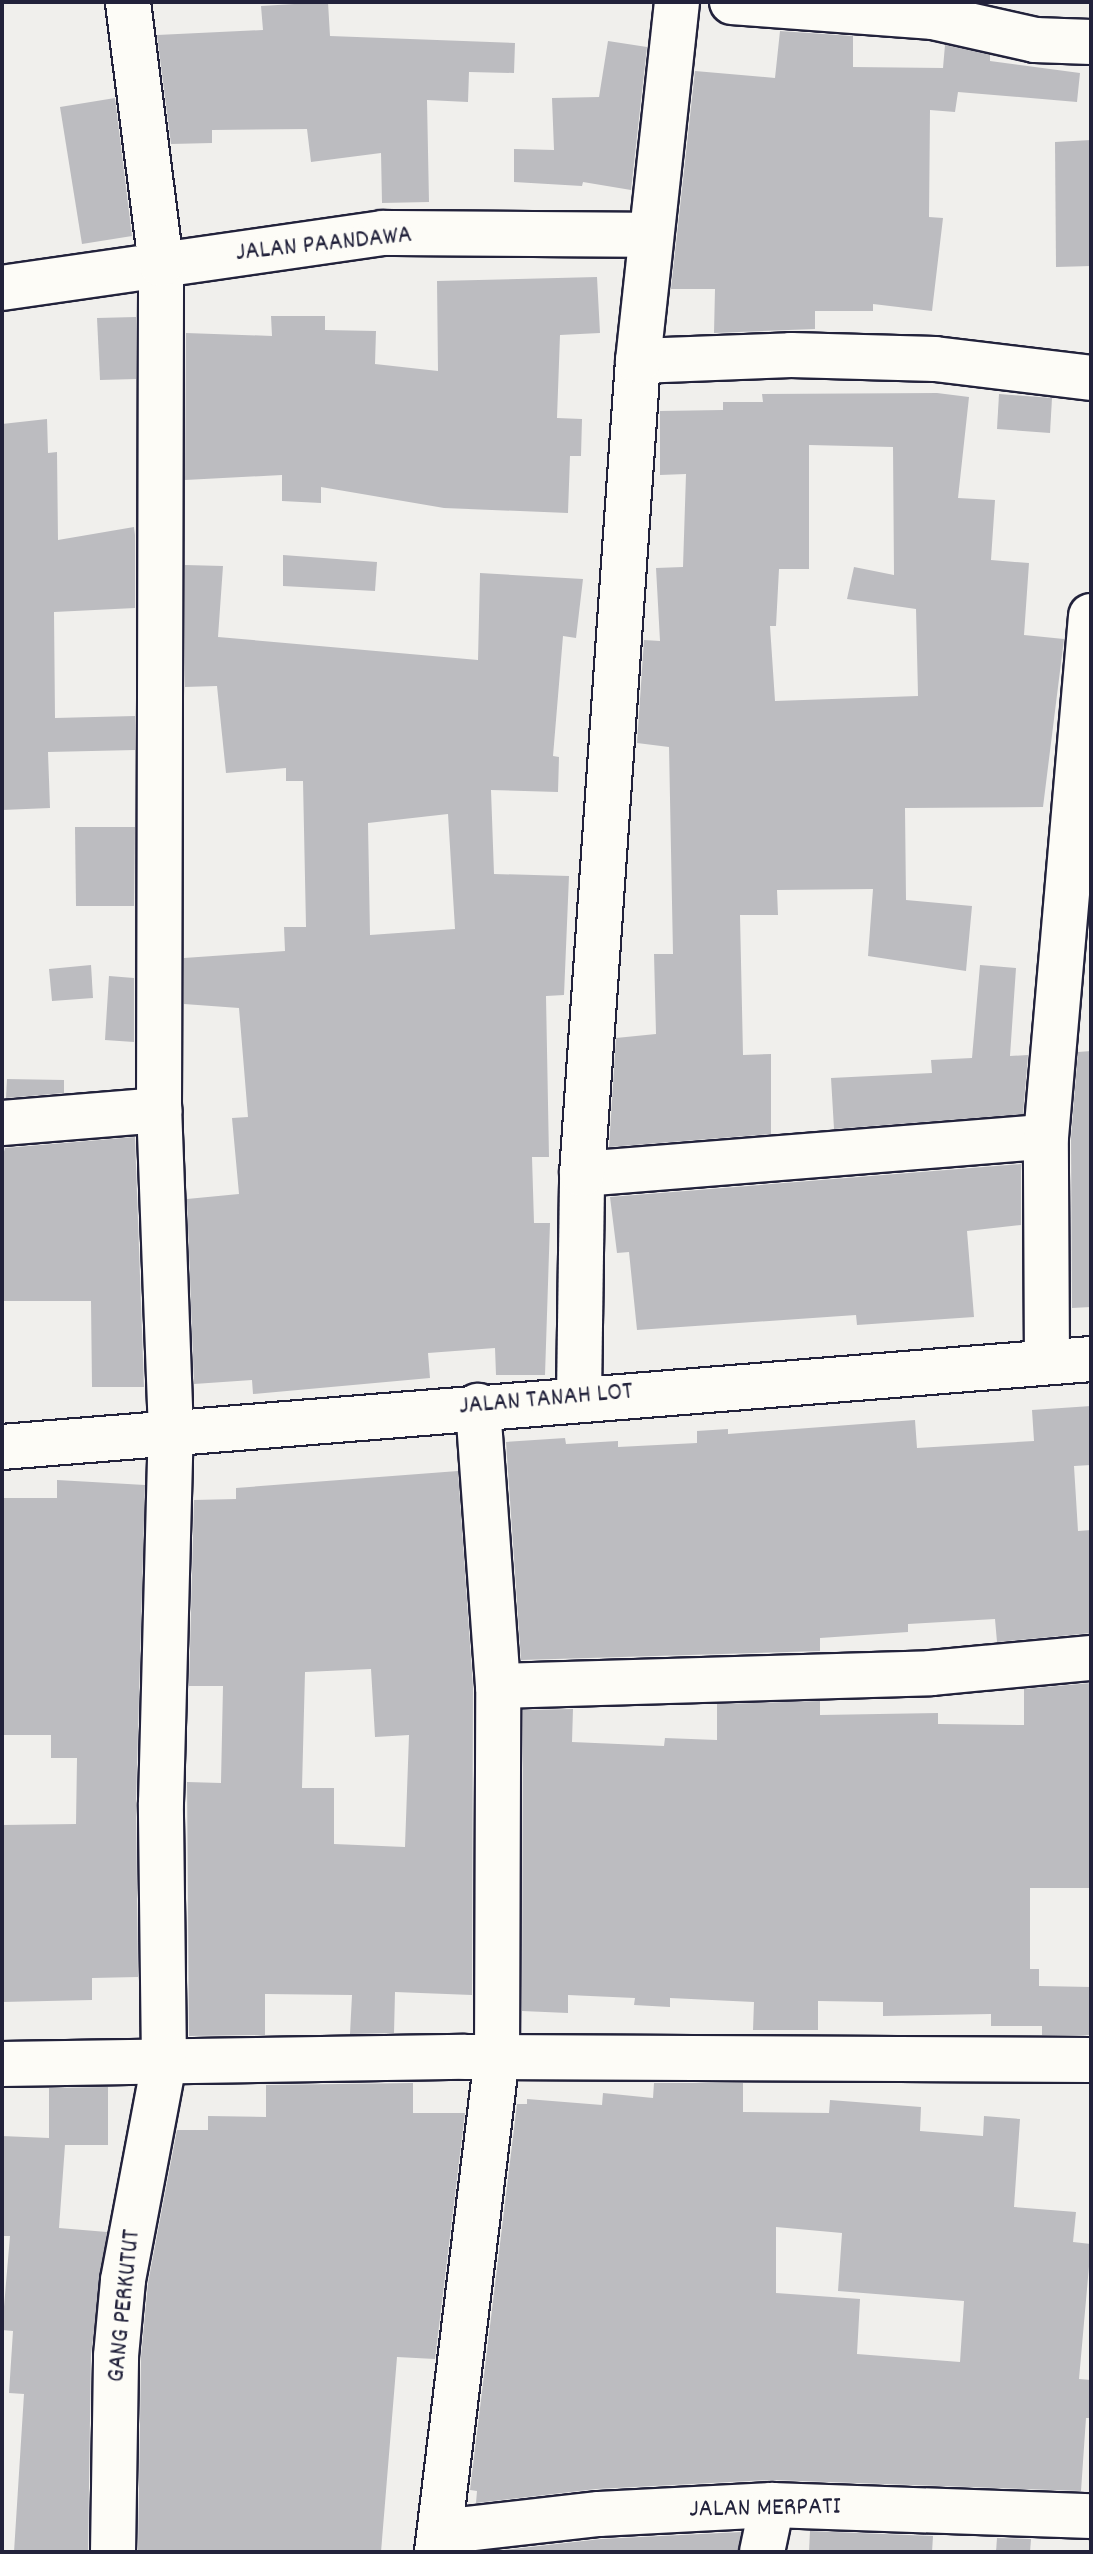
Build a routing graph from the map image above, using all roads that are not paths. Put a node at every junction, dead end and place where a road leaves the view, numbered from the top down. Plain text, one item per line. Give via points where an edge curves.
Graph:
1 (128, 2) edge
2 (677, 2) edge
3 (732, 2) edge
4 (1091, 42) edge
5 (649, 235) junction
6 (161, 264) junction
7 (2, 288) edge
8 (638, 361) junction
9 (1091, 378) edge
10 (1091, 616) edge
11 (159, 1110) junction
12 (2, 1123) edge
13 (1046, 1137) junction
14 (582, 1174) junction
15 (1091, 1359) edge
16 (1047, 1362) junction
17 (579, 1397) junction
18 (478, 1406) junction
19 (171, 1433) junction
20 (2, 1447) edge
21 (1091, 1658) edge
22 (498, 1686) junction
23 (497, 2057) junction
24 (1091, 2060) edge
25 (164, 2062) junction
26 (2, 2064) edge
27 (772, 2505) junction
28 (1091, 2516) edge
29 (438, 2542) edge
30 (113, 2552) edge
31 (762, 2552) edge

1 - 6 street, GANG PERKUTUT
2 - 5 street via 661,173
3 - 4 street via 933,17 1035,40
5 - 6 street, JALAN PAANDAWA via 382,233
5 - 8 street
6 - 7 street, JALAN PAANDAWA
6 - 11 street, GANG PERKUTUT
8 - 9 street via 791,355 935,359
8 - 14 street
10 - 13 street
11 - 12 street
11 - 19 street, GANG PERKUTUT
13 - 14 street
13 - 16 street
14 - 17 street
15 - 16 street, JALAN TANAH LOT
16 - 17 street, JALAN TANAH LOT
17 - 18 street, JALAN TANAH LOT
18 - 19 street, JALAN TANAH LOT
18 - 22 street
19 - 20 street, JALAN TANAH LOT
19 - 25 street, GANG PERKUTUT via 161,1803
21 - 22 street via 931,1673
22 - 23 street
23 - 24 street
23 - 25 street
23 - 29 street
25 - 26 street
25 - 30 street, GANG PERKUTUT via 123,2280 116,2356
27 - 28 street, JALAN MERPATI
27 - 29 street, JALAN MERPATI via 599,2514
27 - 31 street

